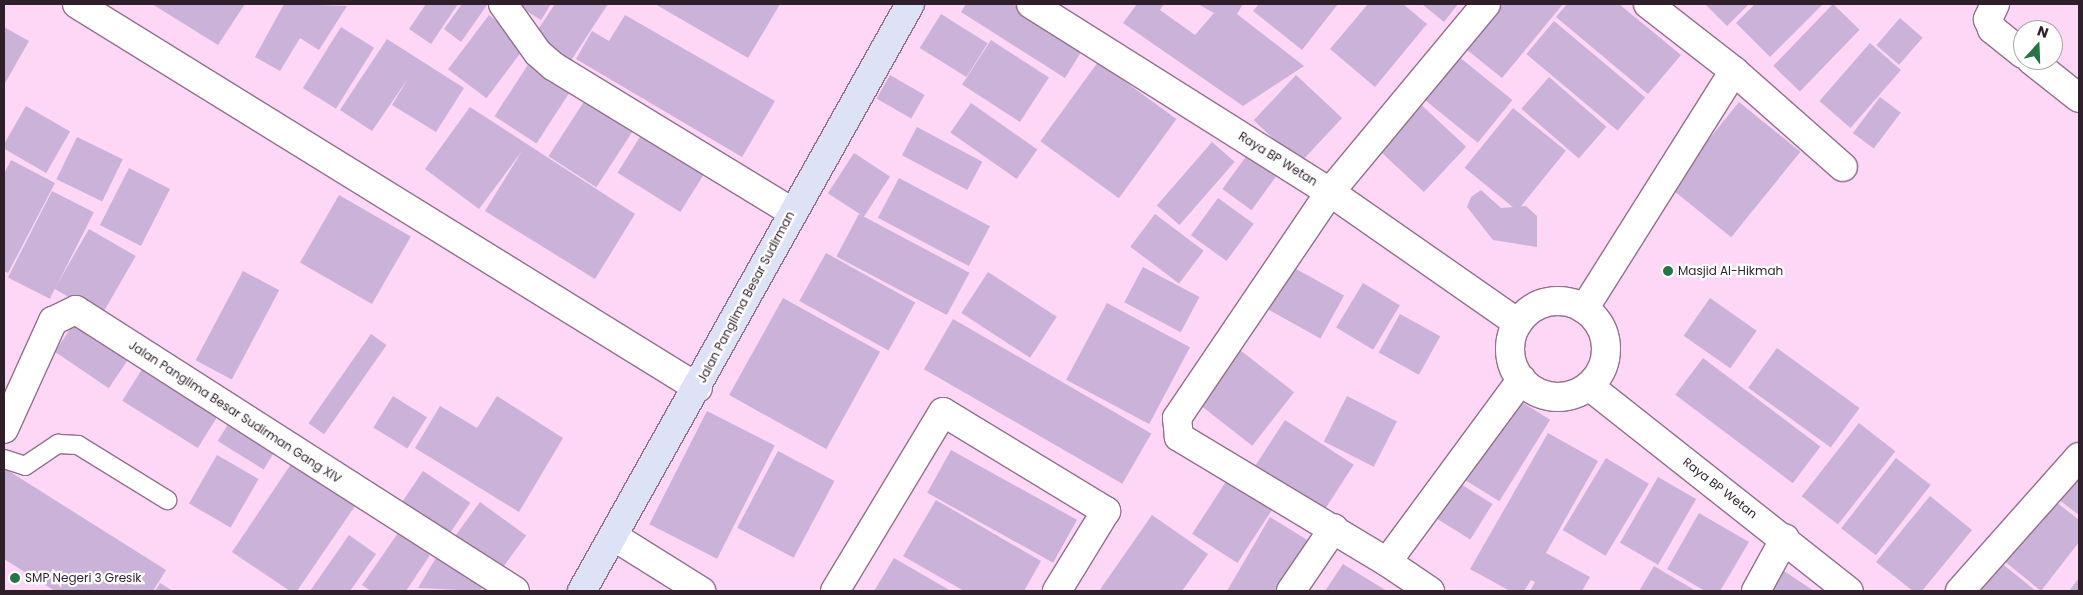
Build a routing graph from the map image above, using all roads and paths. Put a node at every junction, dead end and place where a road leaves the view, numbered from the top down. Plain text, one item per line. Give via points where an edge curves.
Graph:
1 (78, 4) edge
2 (503, 4) edge
3 (910, 4) edge
4 (1031, 4) edge
5 (1486, 4) edge
6 (1648, 4) edge
7 (1995, 4) edge
8 (2013, 46) edge
9 (2044, 70) edge
10 (1734, 71) junction
11 (2079, 98) edge
12 (1843, 167) dead end
13 (1330, 192) junction
14 (791, 211) junction
15 (1584, 309) junction
16 (1518, 323) junction
17 (1522, 379) junction
18 (1589, 386) junction
19 (698, 388) junction
20 (4, 430) edge
21 (2079, 457) edge
22 (4, 459) edge
23 (167, 500) dead end
24 (1334, 528) junction
25 (613, 536) junction
26 (1785, 538) junction
27 (1388, 562) junction
28 (515, 591) edge
29 (582, 591) edge
30 (701, 591) edge
31 (835, 591) edge
32 (1057, 591) edge
33 (1291, 591) edge
34 (1430, 591) edge
35 (1756, 591) edge
36 (1849, 591) edge
37 (1960, 591) edge

1 - 19 street
2 - 14 street via 538,53 553,66
3 - 14 main road, Jalan Panglima Besar Sudirman
4 - 13 street, Raya BP Wetan
5 - 13 street
6 - 10 street
7 - 8 street via 1988,18 1992,29
9 - 11 street
10 - 12 street
10 - 15 street
13 - 16 street, Raya BP Wetan
13 - 24 street via 1177,418 1176,426 1179,437
14 - 19 main road, Jalan Panglima Besar Sudirman
15 - 16 street via 1570,303 1548,303 1528,312
15 - 18 street via 1604,332 1606,347 1605,361
16 - 17 street via 1510,352
17 - 18 street via 1546,396 1576,394
17 - 27 street
18 - 26 street, Raya BP Wetan
19 - 25 main road, Jalan Panglima Besar Sudirman
20 - 28 street, Jalan Panglima Besar Sudirman Gang XIV via 53,322 76,310
21 - 37 street
22 - 23 lane via 25,466 58,444 78,445
24 - 27 street
24 - 33 street
25 - 29 main road, Jalan Panglima Besar Sudirman
25 - 30 street
26 - 35 street
26 - 36 street, Raya BP Wetan
27 - 34 street
31 - 32 street via 943,412 1106,511

